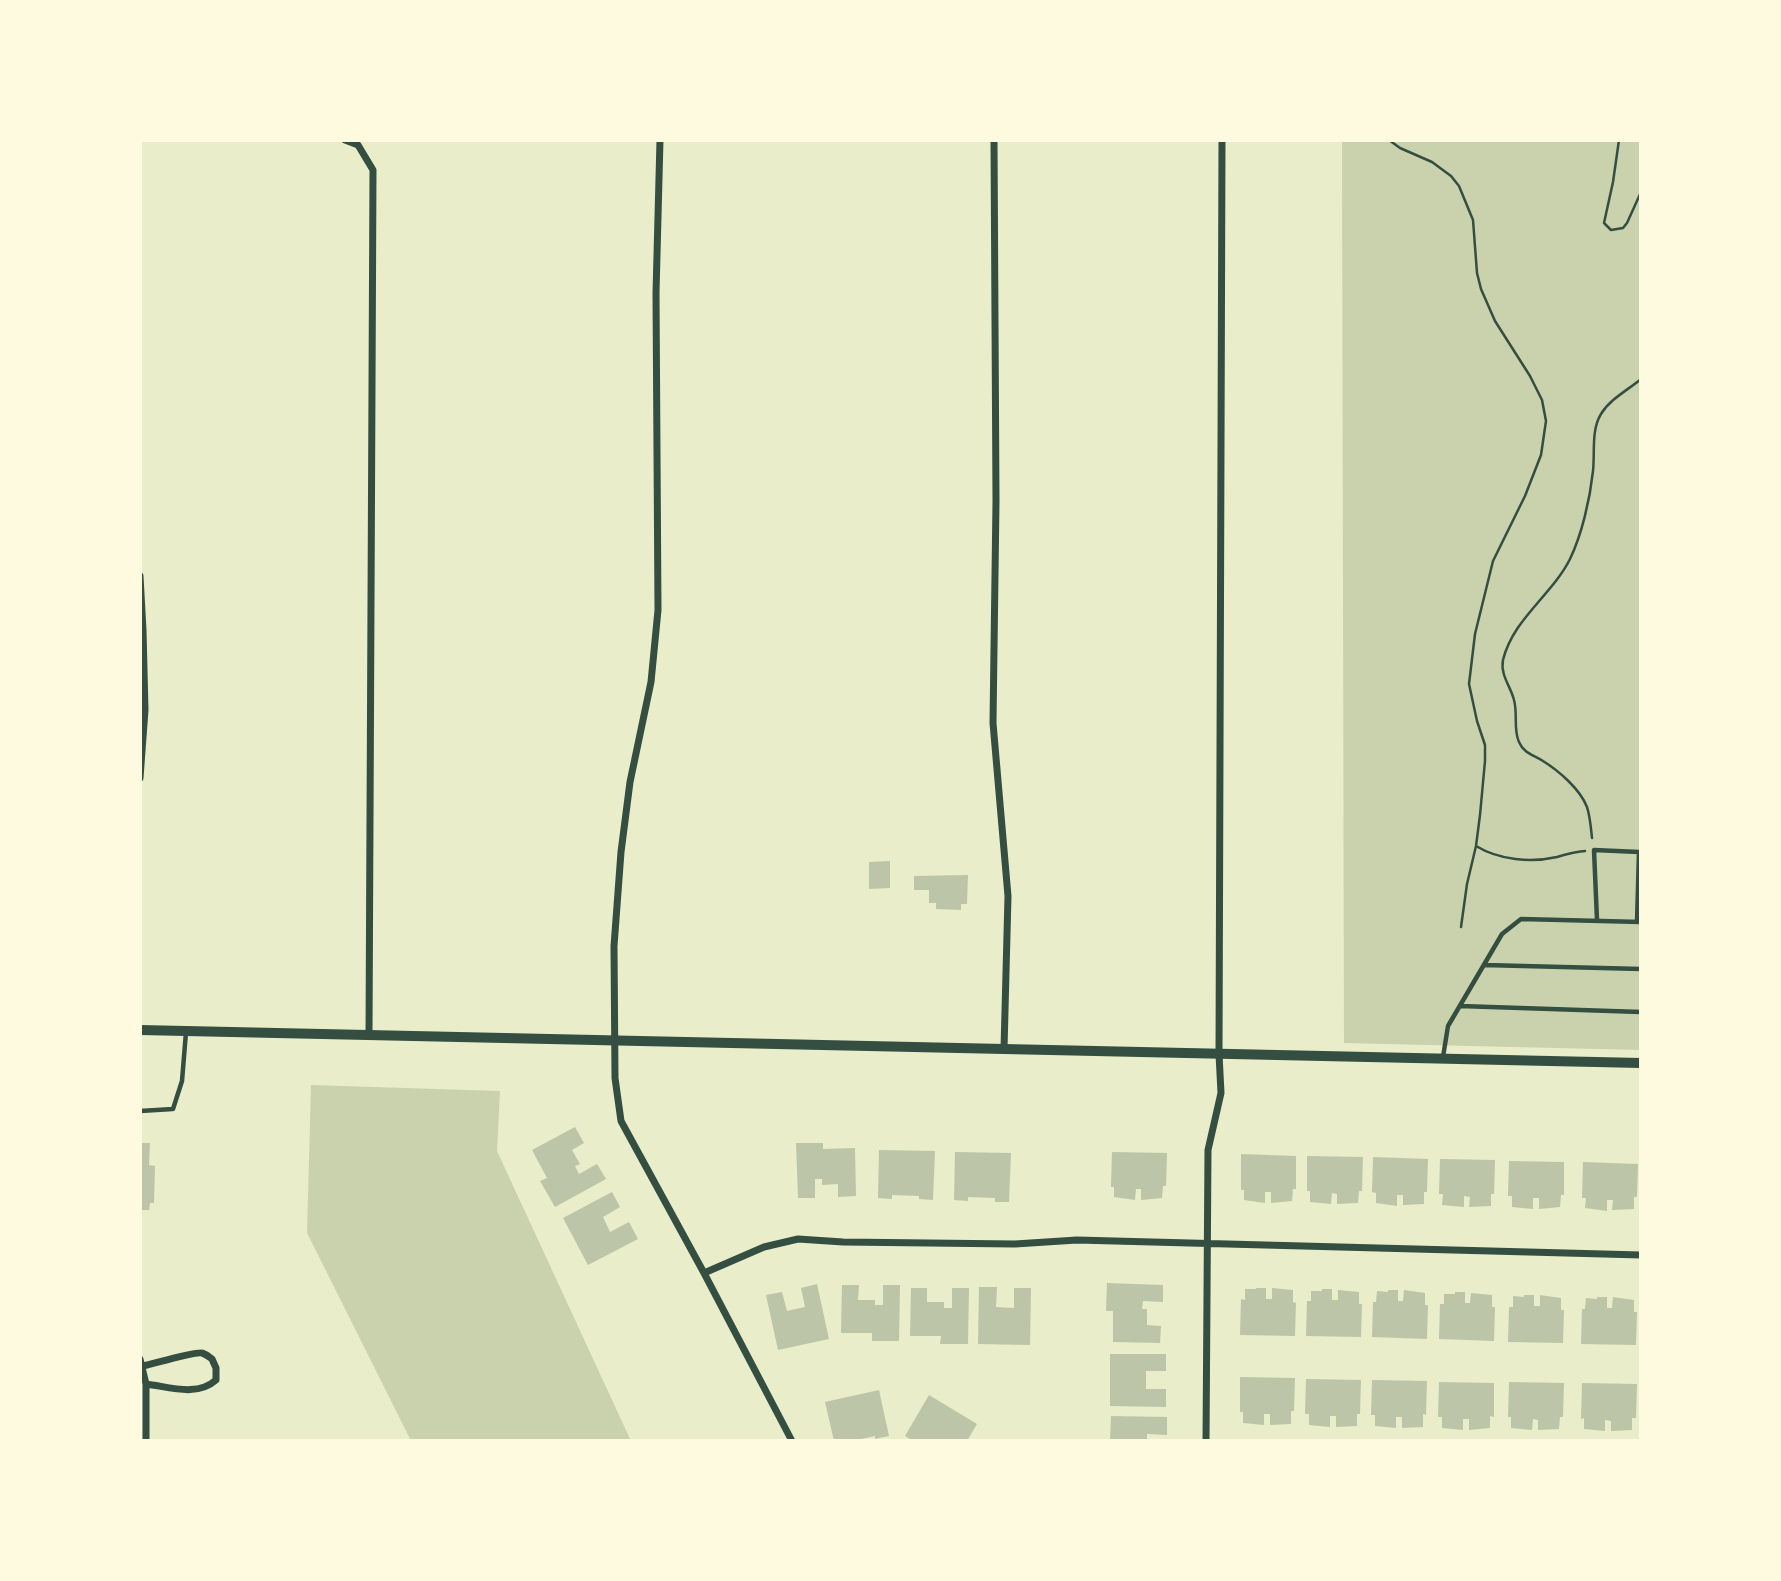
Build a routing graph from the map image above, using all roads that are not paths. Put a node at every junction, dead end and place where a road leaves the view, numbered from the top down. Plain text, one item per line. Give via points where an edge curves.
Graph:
1 (345, 140) edge
2 (660, 140) edge
3 (994, 140) edge
4 (1222, 140) edge
5 (140, 576) edge
6 (140, 778) edge
7 (1640, 851) edge
8 (1597, 920) junction
9 (1639, 922) edge
10 (1483, 965) junction
11 (1641, 969) edge
12 (1460, 1006) junction
13 (1641, 1012) edge
14 (140, 1030) edge
15 (186, 1031) junction
16 (369, 1035) junction
17 (614, 1040) junction
18 (1004, 1049) junction
19 (1219, 1054) junction
20 (1443, 1058) junction
21 (1641, 1063) edge
22 (140, 1111) edge
23 (1208, 1244) junction
24 (1641, 1255) edge
25 (704, 1273) junction
26 (141, 1362) edge
27 (146, 1384) junction
28 (146, 1441) edge
29 (792, 1441) edge
30 (1206, 1441) edge

1 - 16 street via 358,145 373,170
2 - 17 street via 658,610 651,682 621,852
3 - 18 street via 992,723 1008,896
4 - 19 street
5 - 6 street via 145,710
7 - 8 lane via 1594,850
7 - 9 lane
8 - 9 lane
8 - 10 lane via 1521,919 1502,934
10 - 11 lane
10 - 12 lane
12 - 13 lane
12 - 20 lane via 1448,1026
14 - 15 main road
15 - 16 main road
15 - 22 lane via 182,1081 173,1109
16 - 17 main road
17 - 18 main road
17 - 25 street via 621,1121
18 - 19 main road
19 - 20 main road
19 - 23 street via 1221,1093 1208,1150
20 - 21 main road
23 - 24 street
23 - 25 street via 798,1239 764,1247
23 - 30 street
25 - 29 street
26 - 27 street
26 - 27 street via 202,1353 216,1368 216,1380 197,1391
27 - 28 street

